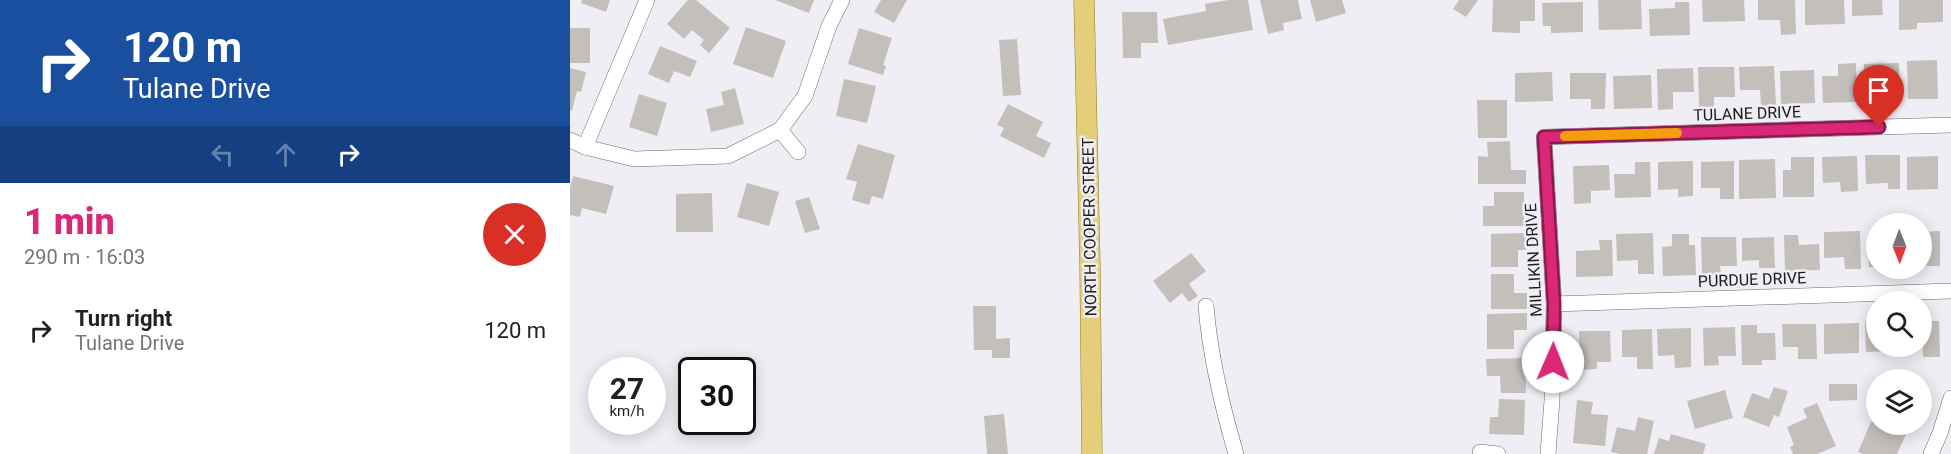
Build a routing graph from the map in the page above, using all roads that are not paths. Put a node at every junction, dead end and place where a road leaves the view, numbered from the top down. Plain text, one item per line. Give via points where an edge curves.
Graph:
1 (647, 0) edge
2 (842, 0) edge
3 (1084, 0) edge
4 (1951, 124) edge
5 (780, 130) junction
6 (1544, 137) joint
7 (570, 140) edge
8 (585, 147) junction
9 (798, 152) dead end
10 (1951, 291) edge
11 (1554, 304) junction
12 (1206, 306) dead end
13 (1951, 398) edge
14 (1946, 435) edge
15 (1480, 452) dead end
16 (1092, 454) edge
17 (1236, 454) edge
18 (1498, 454) edge
19 (1548, 454) edge
20 (1931, 454) edge

1 - 8 street
2 - 5 street via 805,96
3 - 16 main road, NORTH COOPER STREET
4 - 6 street, TULANE DRIVE
5 - 8 street via 728,156 634,159
5 - 9 street
6 - 11 street, MILLIKIN DRIVE
7 - 8 street
10 - 11 street, PURDUE DRIVE
11 - 19 street, MILLIKIN DRIVE
12 - 17 street via 1208,336
13 - 14 street
14 - 20 street
15 - 18 street

